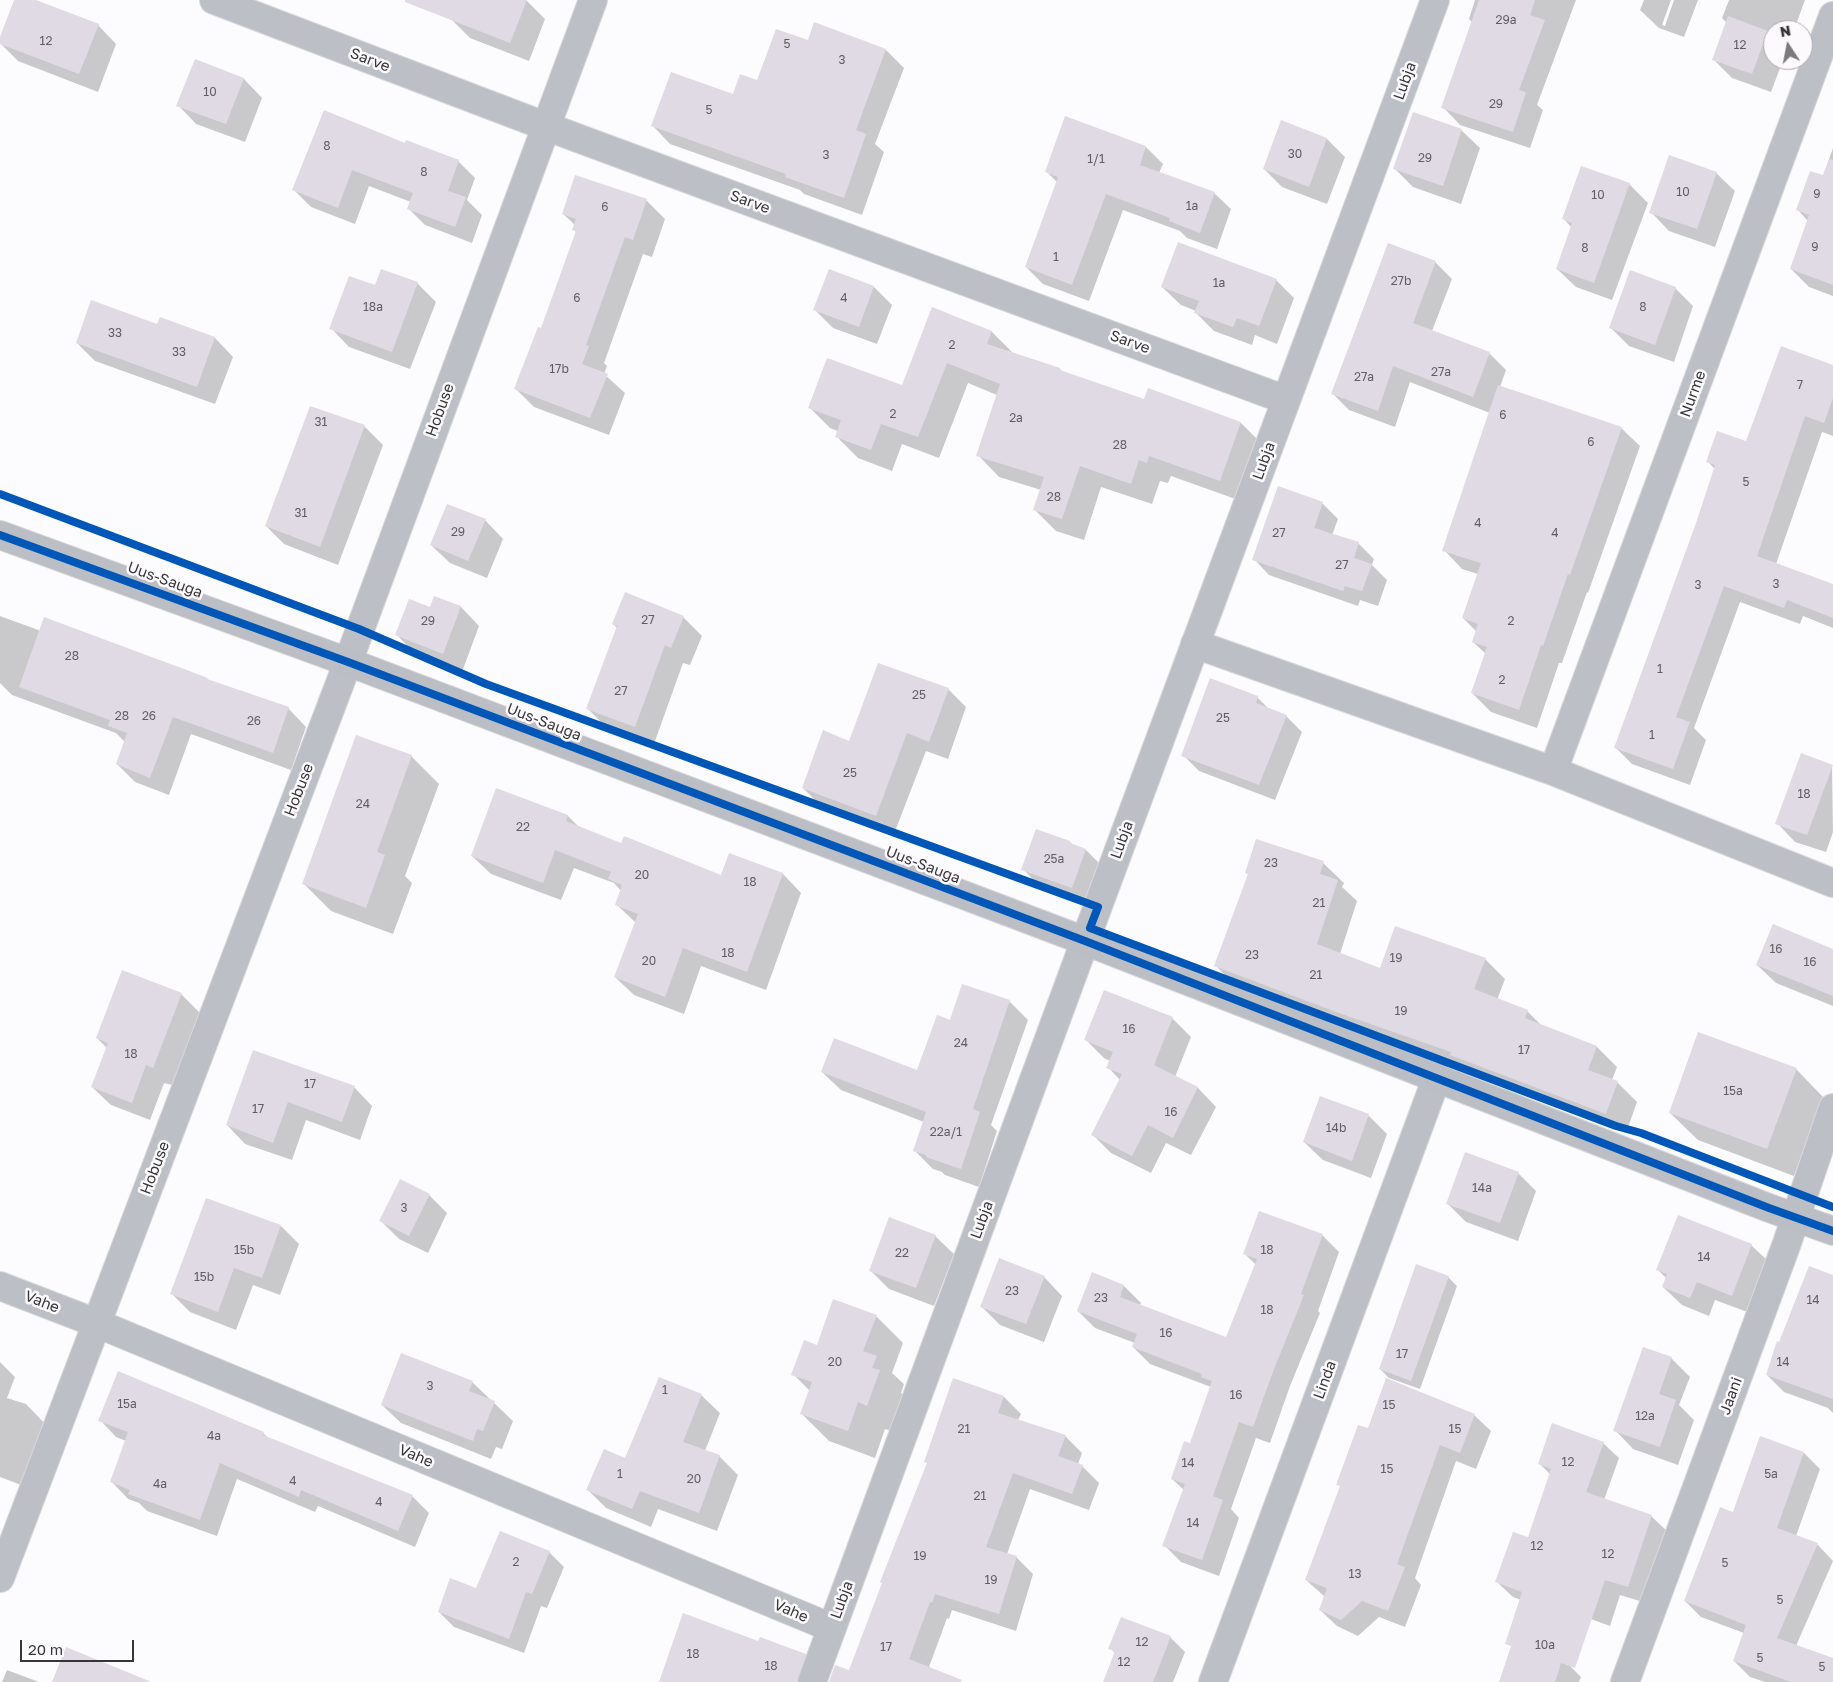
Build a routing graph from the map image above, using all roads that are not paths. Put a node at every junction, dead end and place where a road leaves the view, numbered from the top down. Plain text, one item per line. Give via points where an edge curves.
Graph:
1 (214, 0) edge
2 (593, 0) edge
3 (1435, 0) edge
4 (1833, 16) edge
5 (545, 126) junction
6 (1286, 400) junction
7 (0, 535) edge
8 (1195, 644) junction
9 (348, 662) junction
10 (1553, 772) junction
11 (1833, 883) edge
12 (1085, 941) junction
13 (1437, 1077) junction
14 (1833, 1108) edge
15 (1797, 1218) junction
16 (1833, 1231) edge
17 (0, 1286) edge
18 (96, 1323) junction
19 (0, 1578) edge
20 (832, 1628) junction
21 (812, 1682) edge
22 (1213, 1682) edge
23 (1625, 1682) edge

1 - 5 street, Sarve
2 - 5 street, Hobuse
3 - 6 street, Lubja
4 - 10 street, Nurme
5 - 6 street, Sarve
5 - 9 street, Hobuse
6 - 8 street, Lubja
7 - 9 street, Uus-Sauga
8 - 10 street
8 - 12 street, Lubja
9 - 12 street, Uus-Sauga
9 - 18 street, Hobuse
10 - 11 street
12 - 13 street, Uus-Sauga
12 - 20 street, Lubja
13 - 15 street, Uus-Sauga
13 - 22 street, Linda
14 - 15 street, Jaani
15 - 16 street, Uus-Sauga
15 - 23 street, Jaani
17 - 18 street, Vahe
18 - 19 street, Hobuse
18 - 20 street, Vahe
20 - 21 street, Lubja

